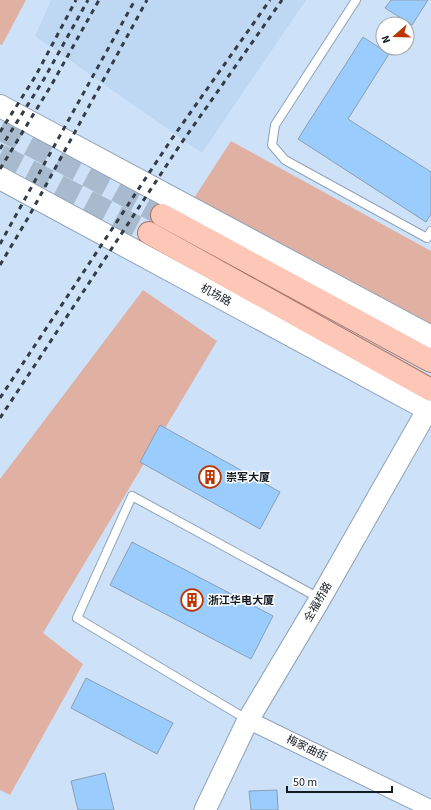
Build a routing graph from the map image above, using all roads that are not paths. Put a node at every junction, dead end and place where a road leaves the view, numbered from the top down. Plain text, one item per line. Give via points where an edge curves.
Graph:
1 (356, 0) edge
2 (0, 106) edge
3 (0, 178) edge
4 (162, 215) tunnel mouth
5 (431, 231) edge
6 (149, 233) tunnel mouth
7 (431, 337) edge
8 (431, 361) edge
9 (430, 401) edge
10 (320, 599) junction
11 (248, 720) junction
12 (431, 809) edge
13 (205, 810) edge

1 - 5 lane via 275,124 272,145 285,160 427,238
2 - 7 main road
3 - 9 main road, 机场路
4 - 8 main road
6 - 9 main road, 机场路
9 - 10 street, 全福桥路
10 - 11 street, 全福桥路
10 - 11 lane via 132,496 77,618
11 - 12 street, 梅家曲街
11 - 13 street, 全福桥路

